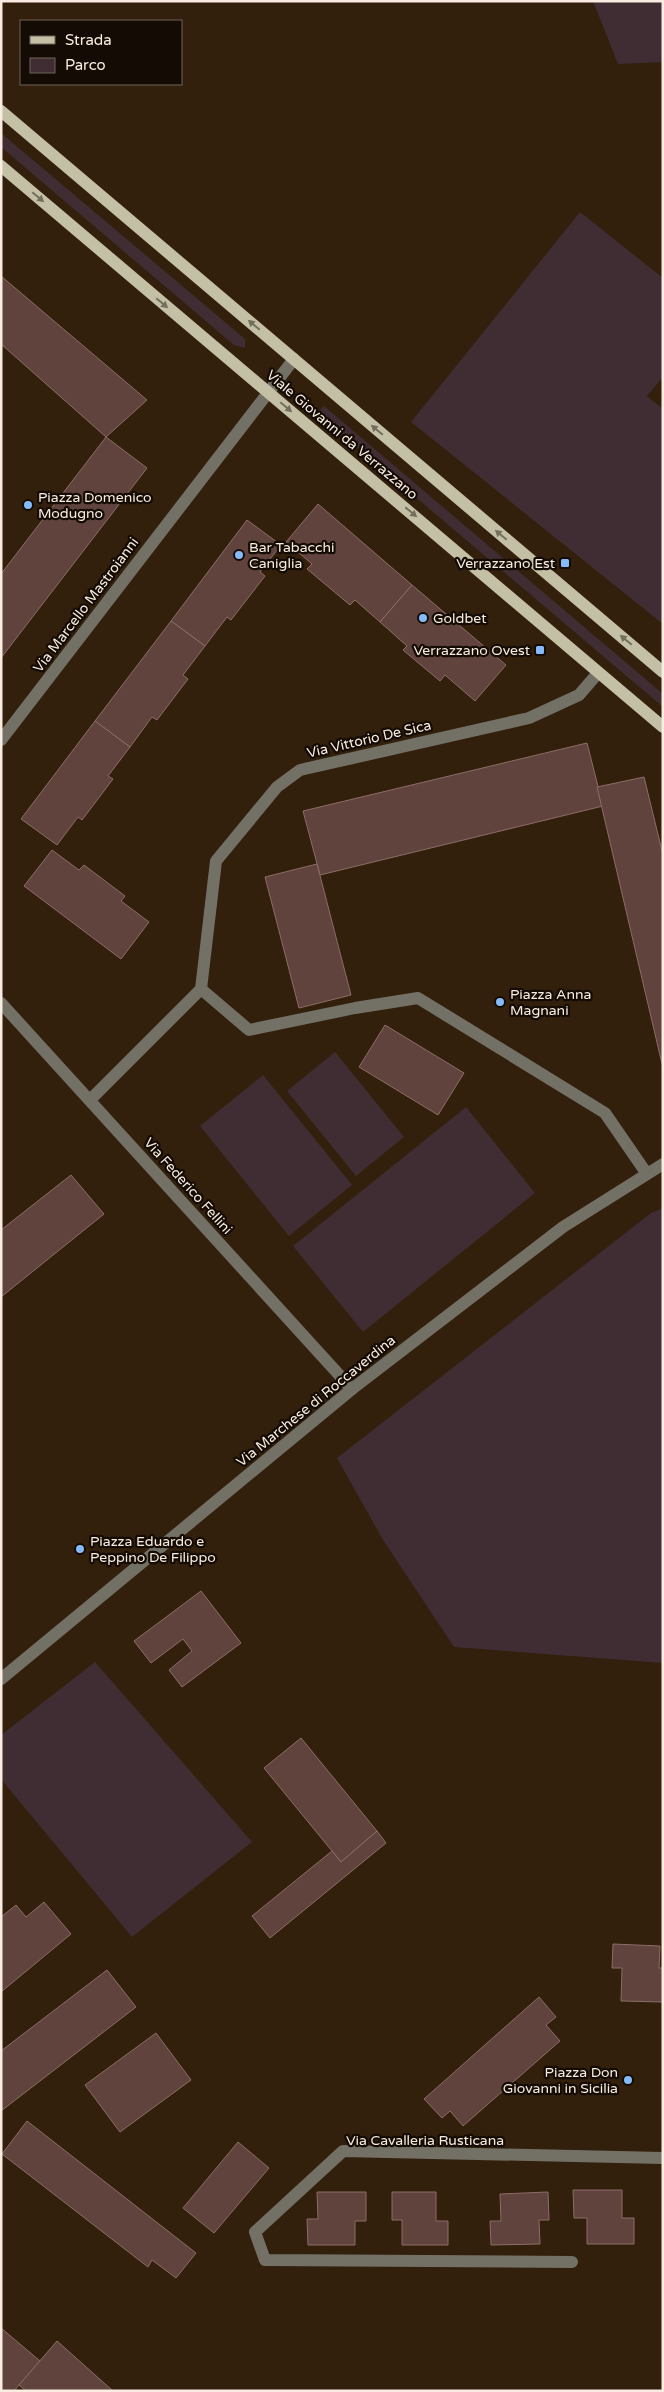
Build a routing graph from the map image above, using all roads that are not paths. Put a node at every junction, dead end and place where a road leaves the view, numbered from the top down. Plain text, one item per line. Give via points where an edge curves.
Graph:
1 (1, 111) edge
2 (1, 166) edge
3 (294, 359) junction
4 (268, 392) junction
5 (663, 672) edge
6 (598, 673) junction
7 (663, 727) edge
8 (1, 740) edge
9 (201, 989) junction
10 (1, 1003) edge
11 (90, 1100) junction
12 (663, 1164) edge
13 (647, 1174) junction
14 (352, 1389) junction
15 (1, 1679) edge
16 (663, 2158) edge
17 (572, 2262) dead end

3 -> 1 main road, Viale Giovanni da Verrazzano
2 -> 4 main road, Viale Giovanni da Verrazzano
3 - 4 street, Via Marcello Mastroianni
5 -> 3 main road, Viale Giovanni da Verrazzano
4 -> 6 main road, Viale Giovanni da Verrazzano
4 - 8 street, Via Marcello Mastroianni
6 - 7 main road, Viale Giovanni da Verrazzano
6 - 9 street, Via Vittorio De Sica via 580,694 529,718 300,770 278,787 216,861
9 - 11 street
9 - 13 street via 249,1030 418,998 606,1113
10 - 11 street, Via Federico Fellini
11 - 14 street, Via Federico Fellini
12 - 13 street, Via Marchese di Roccaverdina
13 - 14 street, Via Marchese di Roccaverdina via 563,1227
14 - 15 street, Via Marchese di Roccaverdina
16 - 17 street, Via Cavalleria Rusticana via 343,2151 255,2232 265,2260

